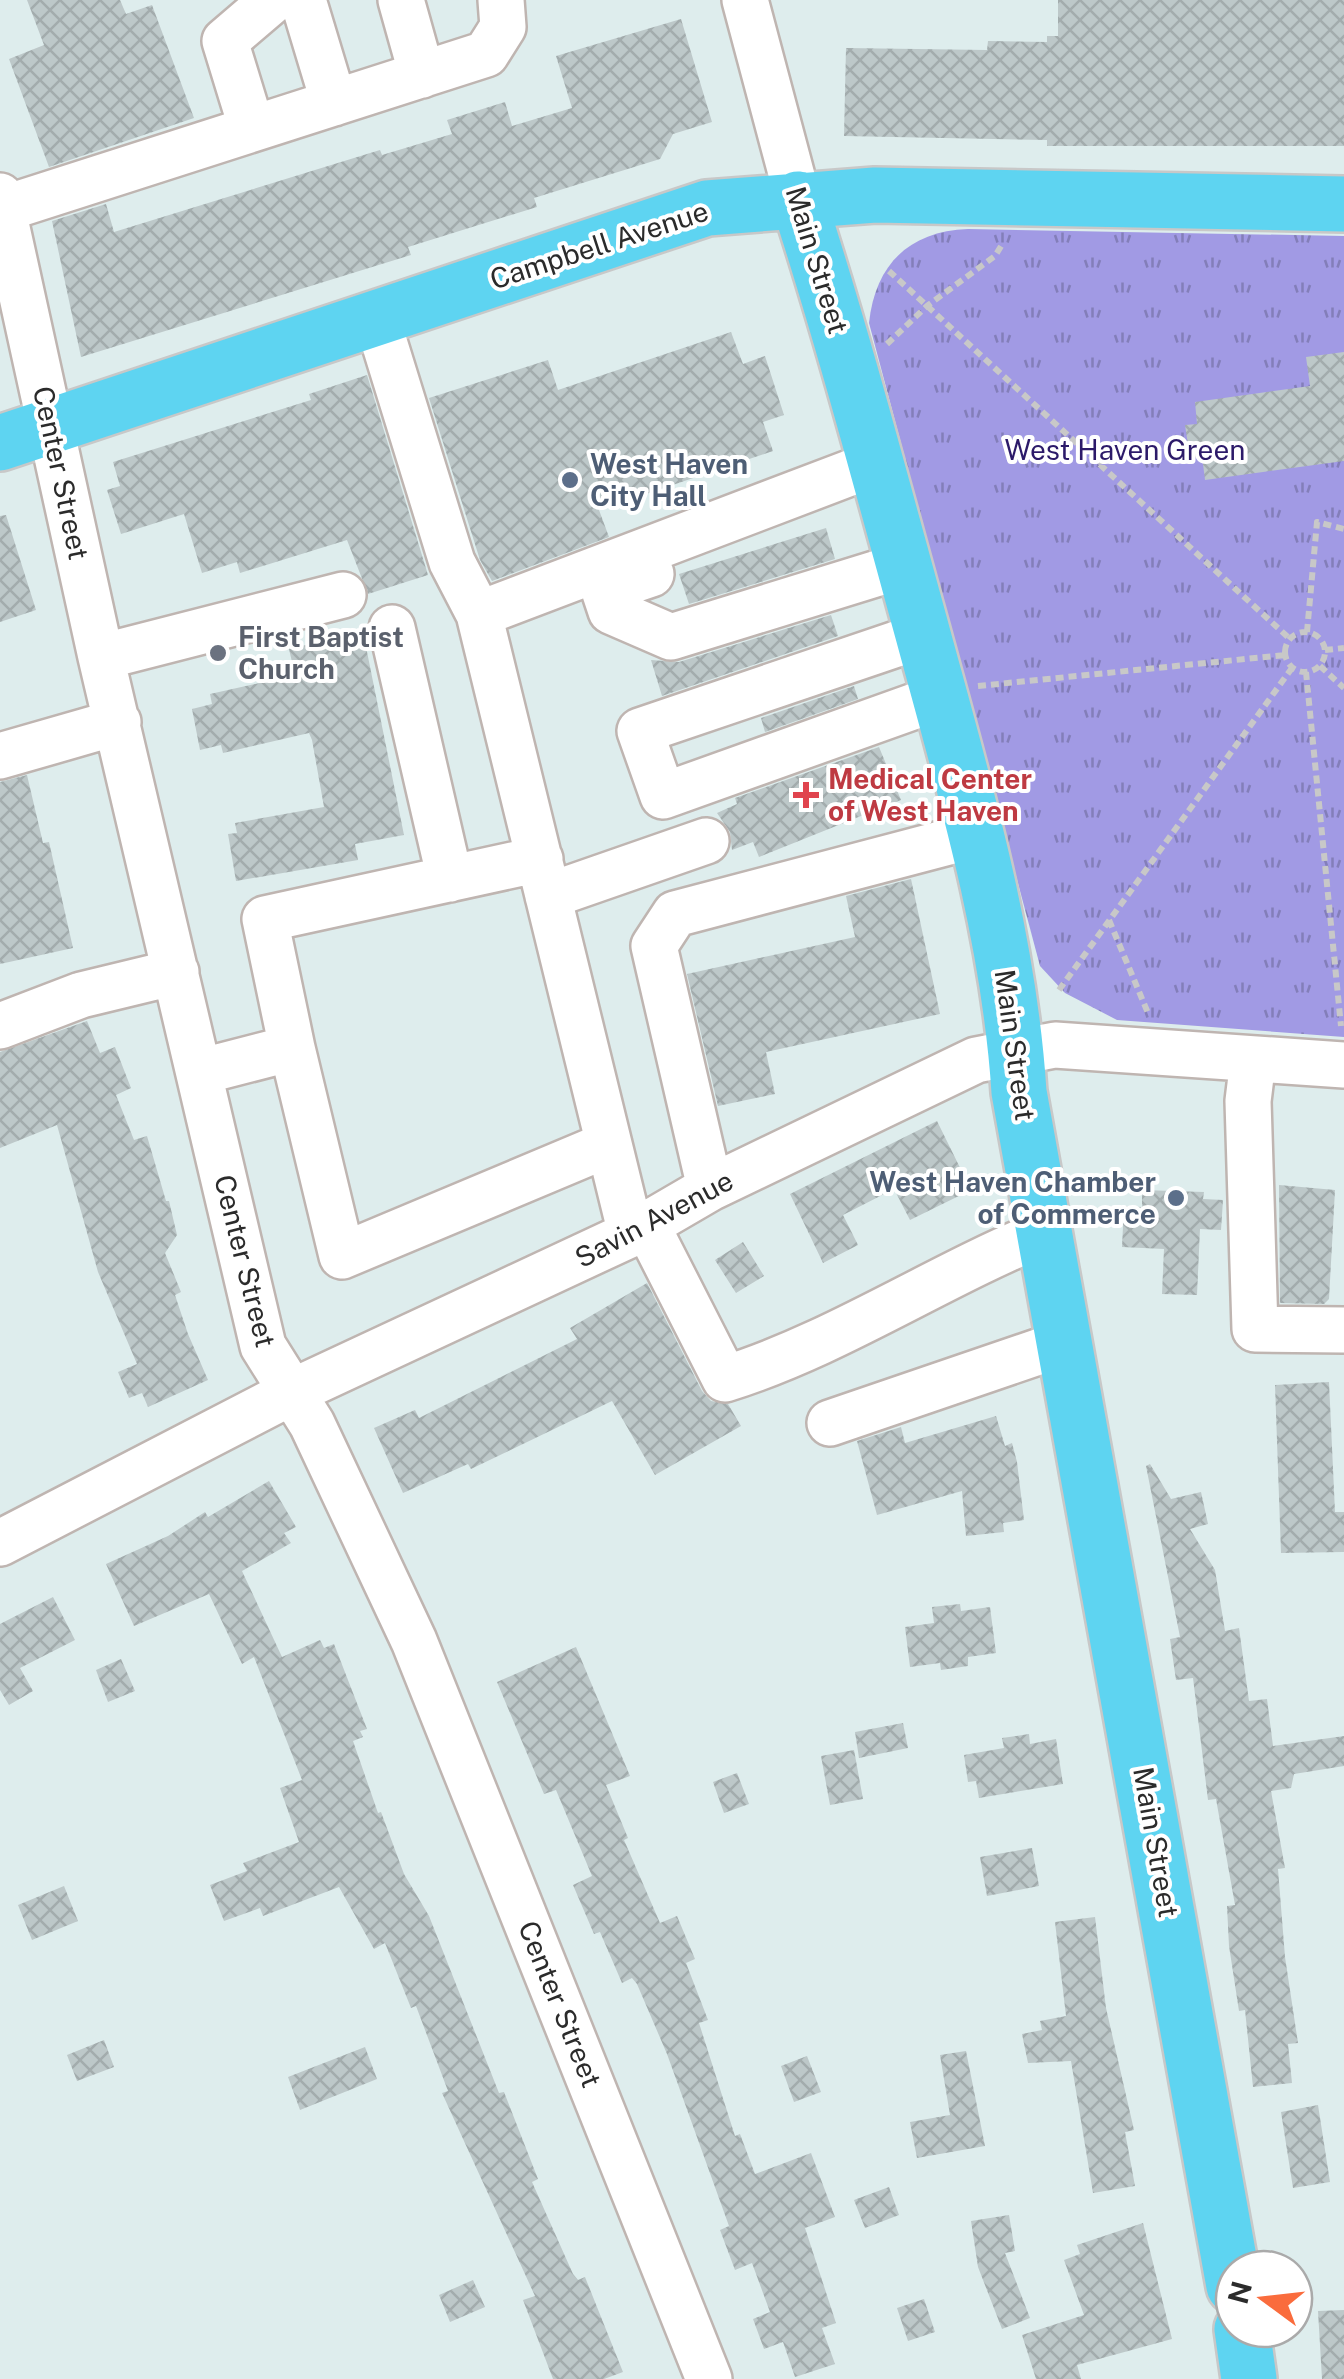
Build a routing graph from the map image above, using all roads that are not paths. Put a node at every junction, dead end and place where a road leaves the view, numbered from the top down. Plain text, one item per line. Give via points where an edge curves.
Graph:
1 (273, 0) edge
2 (303, 0) edge
3 (400, 0) edge
4 (501, 0) edge
5 (746, 0) edge
6 (422, 75) junction
7 (334, 103) junction
8 (252, 129) junction
9 (798, 199) junction
10 (2, 202) edge
11 (1344, 204) edge
12 (377, 319) junction
13 (51, 426) junction
14 (0, 443) edge
15 (880, 478) junction
16 (904, 564) junction
17 (343, 596) dead end
18 (480, 614) junction
19 (392, 628) dead end
20 (923, 635) junction
21 (101, 658) junction
22 (959, 692) junction
23 (118, 722) junction
24 (0, 756) edge
25 (975, 835) junction
26 (706, 841) dead end
27 (544, 878) junction
28 (450, 879) junction
29 (176, 972) junction
30 (0, 1026) edge
31 (1343, 1045) edge
32 (292, 1048) junction
33 (1016, 1049) junction
34 (1252, 1060) junction
35 (199, 1072) junction
36 (609, 1144) junction
37 (710, 1188) junction
38 (639, 1230) junction
39 (1046, 1232) junction
40 (1344, 1330) edge
41 (1067, 1342) junction
42 (290, 1393) junction
43 (830, 1424) dead end
44 (0, 1544) edge
45 (1227, 2249) edge
46 (709, 2379) edge

1 - 8 street via 225,41
2 - 7 street
3 - 6 street
4 - 6 street via 503,27 486,54
5 - 9 street, Main Street
6 - 7 street
7 - 8 street
8 - 10 street
9 - 11 main road, Campbell Avenue
9 - 12 main road, Campbell Avenue via 707,208 628,230
9 - 15 main road, Main Street
10 - 13 street, Center Street
12 - 13 main road, Campbell Avenue
12 - 18 street via 452,562
13 - 14 main road, Campbell Avenue
13 - 21 street, Center Street
15 - 16 main road, Main Street
15 - 16 street via 604,590 611,611 671,637
15 - 18 street
16 - 20 main road, Main Street
17 - 21 street
18 - 27 street
19 - 28 street
20 - 22 main road, Main Street
20 - 22 street via 635,714 663,796
21 - 23 street, Center Street
22 - 25 main road, Main Street
23 - 24 street
23 - 29 street, Center Street
25 - 33 main road, Main Street via 1014,1006
25 - 37 street via 675,914 654,946
26 - 27 street
27 - 28 street
27 - 36 street
28 - 32 street via 265,919
29 - 30 street via 81,995
29 - 35 street, Center Street
31 - 34 street, Savin Avenue
32 - 35 street
32 - 36 street via 342,1256
33 - 34 street, Savin Avenue via 1055,1045
33 - 37 street, Savin Avenue via 976,1060
33 - 39 main road, Main Street
34 - 40 street via 1256,1329
35 - 42 street, Center Street via 263,1346
36 - 38 street
37 - 38 street, Savin Avenue
38 - 39 street via 725,1378 772,1364
38 - 42 street, Savin Avenue
39 - 41 main road, Main Street
41 - 43 street
41 - 45 main road, Main Street
42 - 44 street, Savin Avenue
42 - 46 street, Center Street via 312,1424 414,1641

